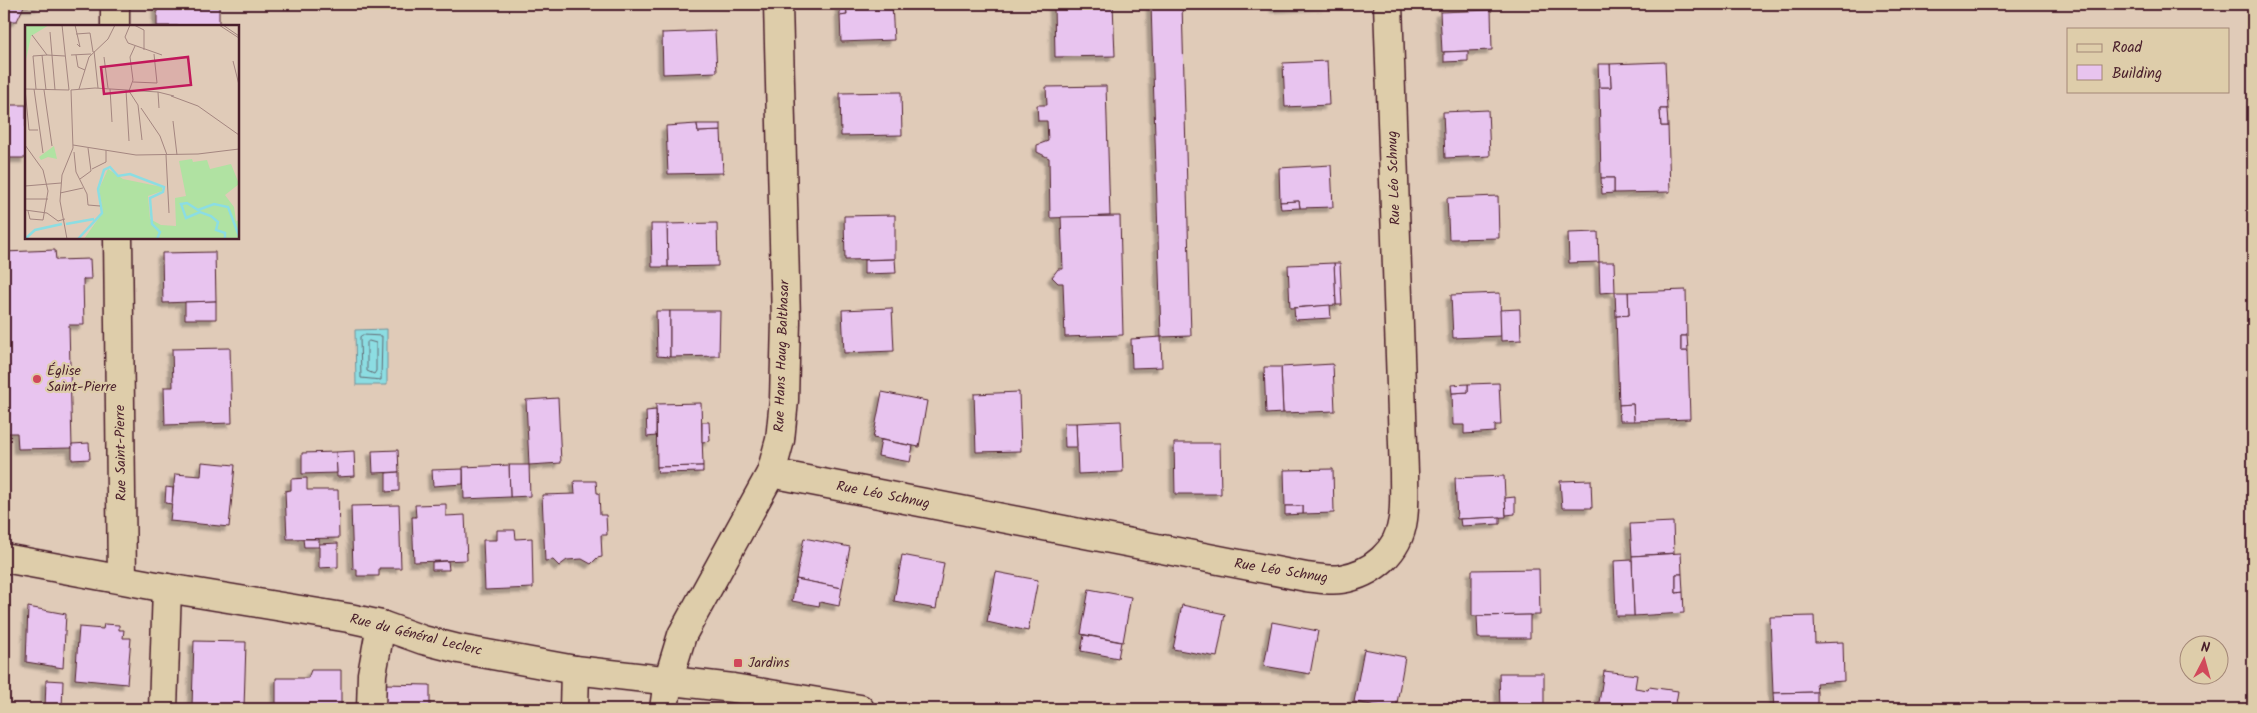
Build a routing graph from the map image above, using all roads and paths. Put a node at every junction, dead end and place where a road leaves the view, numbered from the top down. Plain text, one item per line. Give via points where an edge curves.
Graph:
1 (115, 4) edge
2 (778, 4) edge
3 (1388, 4) edge
4 (115, 25) edge
5 (118, 239) edge
6 (771, 473) junction
7 (4, 558) edge
8 (122, 579) junction
9 (167, 588) junction
10 (381, 625) junction
11 (575, 670) junction
12 (668, 681) junction
13 (163, 709) edge
14 (371, 709) edge
15 (574, 709) edge
16 (664, 709) edge
17 (860, 709) edge

1 - 4 street
2 - 6 street, Rue Hans Haug Balthasar via 786,331 783,416
3 - 6 street, Rue Léo Schnug via 1404,473 1403,520 1395,544 1382,561 1364,572 1339,580 1306,577
5 - 8 street, Rue Saint-Pierre
6 - 12 street, Rue Hans Haug Balthasar via 682,635
7 - 8 street, Rue du Général Leclerc
8 - 9 street, Rue du Général Leclerc
9 - 10 street, Rue du Général Leclerc
9 - 13 street
10 - 11 street, Rue du Général Leclerc via 459,649
10 - 14 street via 372,674
11 - 12 street, Rue du Général Leclerc
11 - 15 street
12 - 16 street, Rue Hans Haug Balthasar
12 - 17 street, Rue du Général Leclerc

